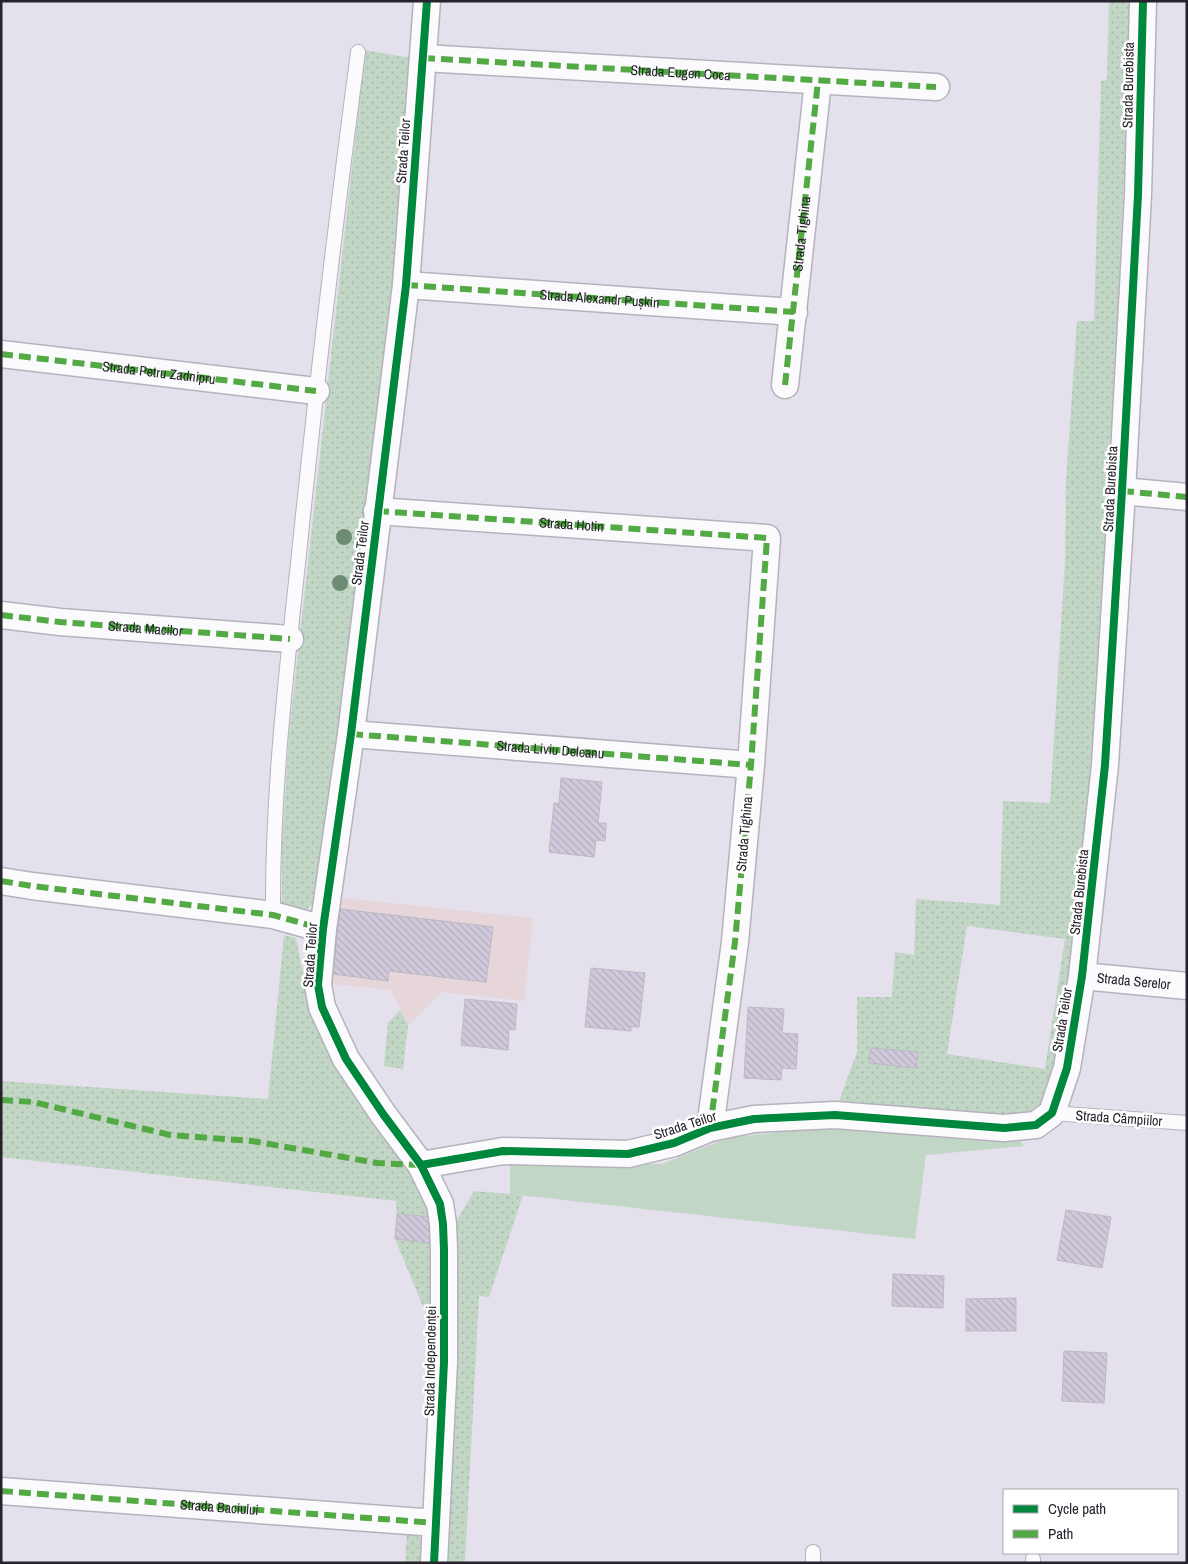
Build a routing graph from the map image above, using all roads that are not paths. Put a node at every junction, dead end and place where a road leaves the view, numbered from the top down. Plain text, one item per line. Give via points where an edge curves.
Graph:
1 (427, 1) edge
2 (1143, 1) edge
3 (358, 52) dead end
4 (423, 58) junction
5 (818, 81) junction
6 (936, 87) dead end
7 (406, 285) junction
8 (794, 312) junction
9 (1, 354) edge
10 (785, 385) dead end
11 (316, 391) junction
12 (1122, 491) junction
13 (1187, 497) edge
14 (377, 511) junction
15 (767, 538) joint
16 (1, 615) edge
17 (290, 639) junction
18 (351, 734) junction
19 (750, 766) junction
20 (1, 881) edge
21 (273, 915) junction
22 (323, 929) junction
23 (1082, 976) junction
24 (1187, 986) edge
25 (1052, 1114) junction
26 (1187, 1123) edge
27 (710, 1128) junction
28 (421, 1165) junction
29 (1, 1491) edge
30 (436, 1522) junction
31 (434, 1563) edge

1 - 4 street, Strada Teilor
2 - 12 street, Strada Burebista via 1138,195
3 - 11 lane
4 - 5 street, Strada Eugen Coca
4 - 7 street, Strada Teilor
5 - 6 street, Strada Eugen Coca
5 - 8 street, Strada Tighina
7 - 8 street, Strada Alexandr Pușkin
7 - 14 street, Strada Teilor
8 - 10 street, Strada Tighina
9 - 11 street, Strada Petru Zadnipru
11 - 17 lane
12 - 13 street, Strada Burebista
12 - 23 street, Strada Burebista via 1105,766
14 - 15 street, Strada Hotin
14 - 18 street, Strada Teilor
15 - 19 street, Strada Tighina
16 - 17 street, Strada Macilor
17 - 21 lane via 278,763
18 - 19 street, Strada Liviu Deleanu
18 - 22 street, Strada Teilor
19 - 27 street, Strada Tighina via 735,942
20 - 21 street, Strada Teilor
21 - 22 street, Strada Teilor
22 - 28 street, Strada Teilor via 318,985 322,1007 346,1059
23 - 24 street, Strada Serelor
23 - 25 street, Strada Teilor via 1068,1068
25 - 26 lane, Strada Câmpiilor
25 - 27 street, Strada Teilor via 1036,1125 1004,1128 835,1115 754,1119
27 - 28 street, Strada Teilor via 674,1143 628,1154 503,1151
28 - 30 street, Strada Independenței via 440,1204 444,1233 444,1362
29 - 30 street, Strada Baciului
30 - 31 street, Strada Independenței

